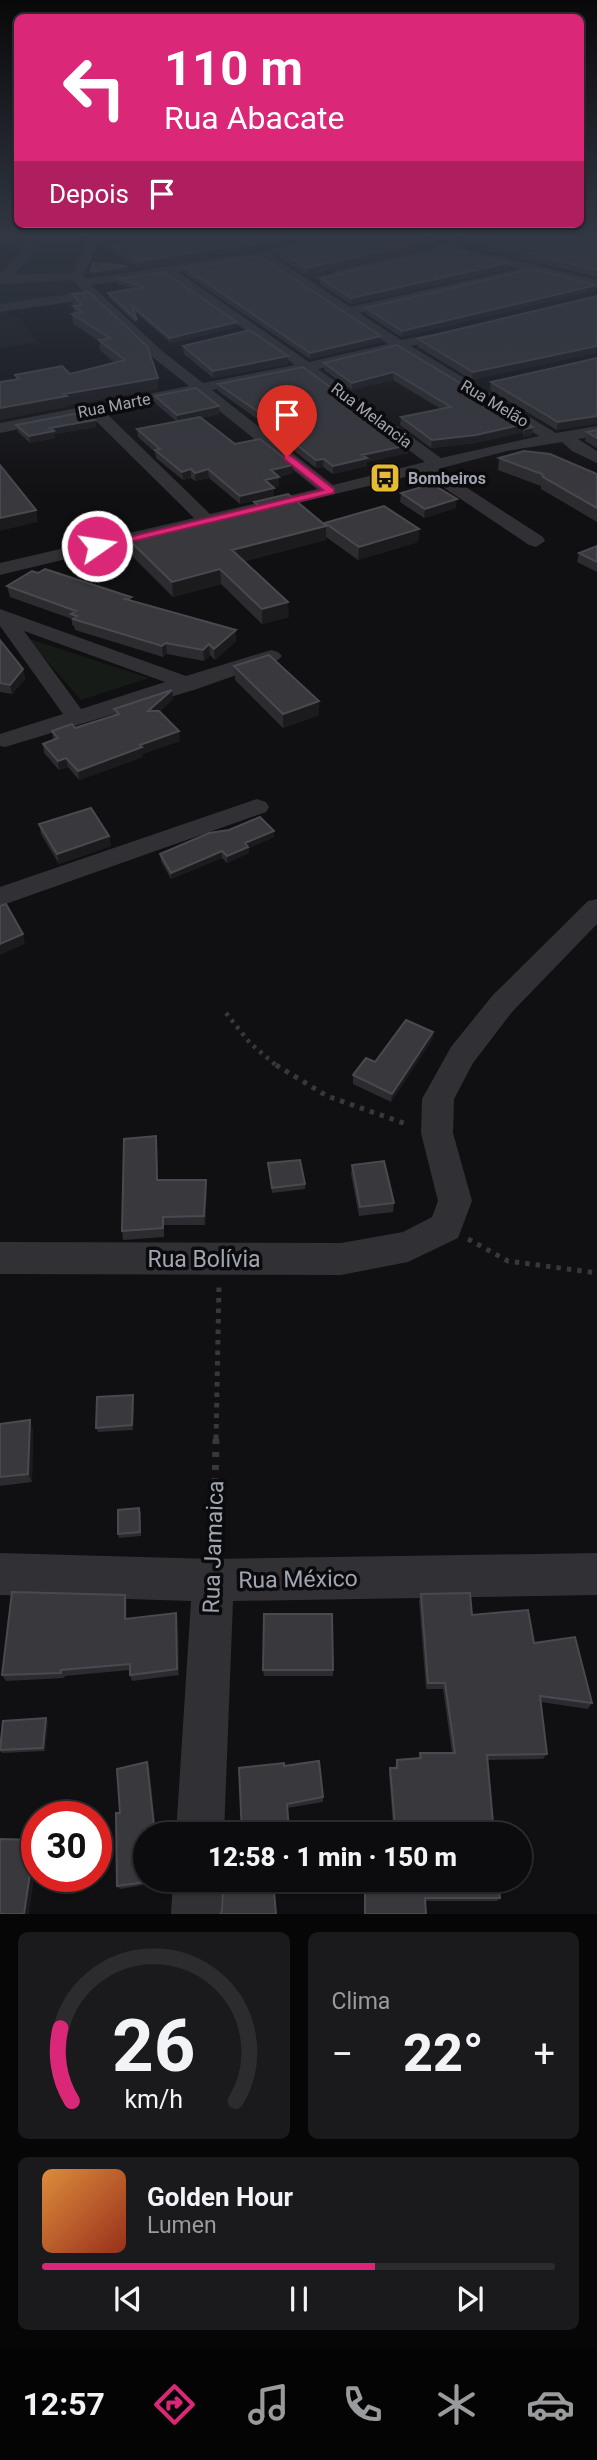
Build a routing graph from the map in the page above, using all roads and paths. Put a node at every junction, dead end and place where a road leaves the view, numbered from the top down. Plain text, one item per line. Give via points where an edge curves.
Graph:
1 (129, 324) edge
2 (245, 324) edge
3 (366, 324) edge
4 (253, 330) junction
5 (464, 330) edge
6 (229, 336) edge
7 (399, 345) junction
8 (307, 366) junction
9 (494, 382) edge
10 (200, 388) junction
11 (469, 388) junction
12 (93, 409) junction
13 (0, 428) edge
14 (597, 431) edge
15 (559, 436) junction
16 (492, 450) junction
17 (541, 457) edge
18 (597, 458) edge
19 (431, 466) junction
20 (330, 491) junction
21 (206, 520) junction
22 (536, 541) dead end
23 (0, 569) edge
24 (1, 614) edge
25 (271, 656) edge
26 (189, 684) junction
27 (76, 717) junction
28 (5, 740) dead end
29 (257, 807) dead end
30 (0, 897) edge
31 (597, 908) edge
32 (226, 1013) dead end
33 (437, 1133) junction
34 (446, 1227) junction
35 (0, 1258) edge
36 (219, 1260) junction
37 (597, 1273) edge
38 (0, 1574) edge
39 (597, 1574) edge
40 (213, 1580) junction
41 (201, 1822) edge
42 (197, 1892) edge
43 (196, 1914) edge

1 - 10 street
2 - 4 street, Rua Melancia
3 - 7 street, Rua Melão
4 - 6 street
4 - 8 street, Rua Melancia
5 - 7 street, Rua Marte
7 - 8 street, Rua Marte
7 - 11 street, Rua Melão
8 - 10 street, Rua Marte
8 - 19 street, Rua Melancia
9 - 11 street
10 - 12 street, Rua Marte
10 - 20 street
11 - 15 street, Rua Melão
12 - 13 street, Rua Marte
12 - 21 street
14 - 15 street
15 - 16 street
15 - 18 street, Rua Melão
16 - 17 street via 506,456
16 - 19 street
19 - 20 street
19 - 22 street, Rua Melancia
20 - 21 street
21 - 23 street
24 - 26 street
24 - 27 street
25 - 26 street
26 - 27 street
27 - 28 street
29 - 30 street
31 - 33 street via 502,1004 462,1055 438,1099
32 - 33 path via 253,1046 332,1100
33 - 34 street via 455,1201
34 - 36 street, Rua Bolívia via 408,1247 341,1259
34 - 37 path via 508,1261
35 - 36 street, Rua Bolívia
36 - 40 path, Rua Jamaica
38 - 40 street, Rua México
39 - 40 street, Rua México
40 - 41 street, Rua Jamaica
42 - 43 street

